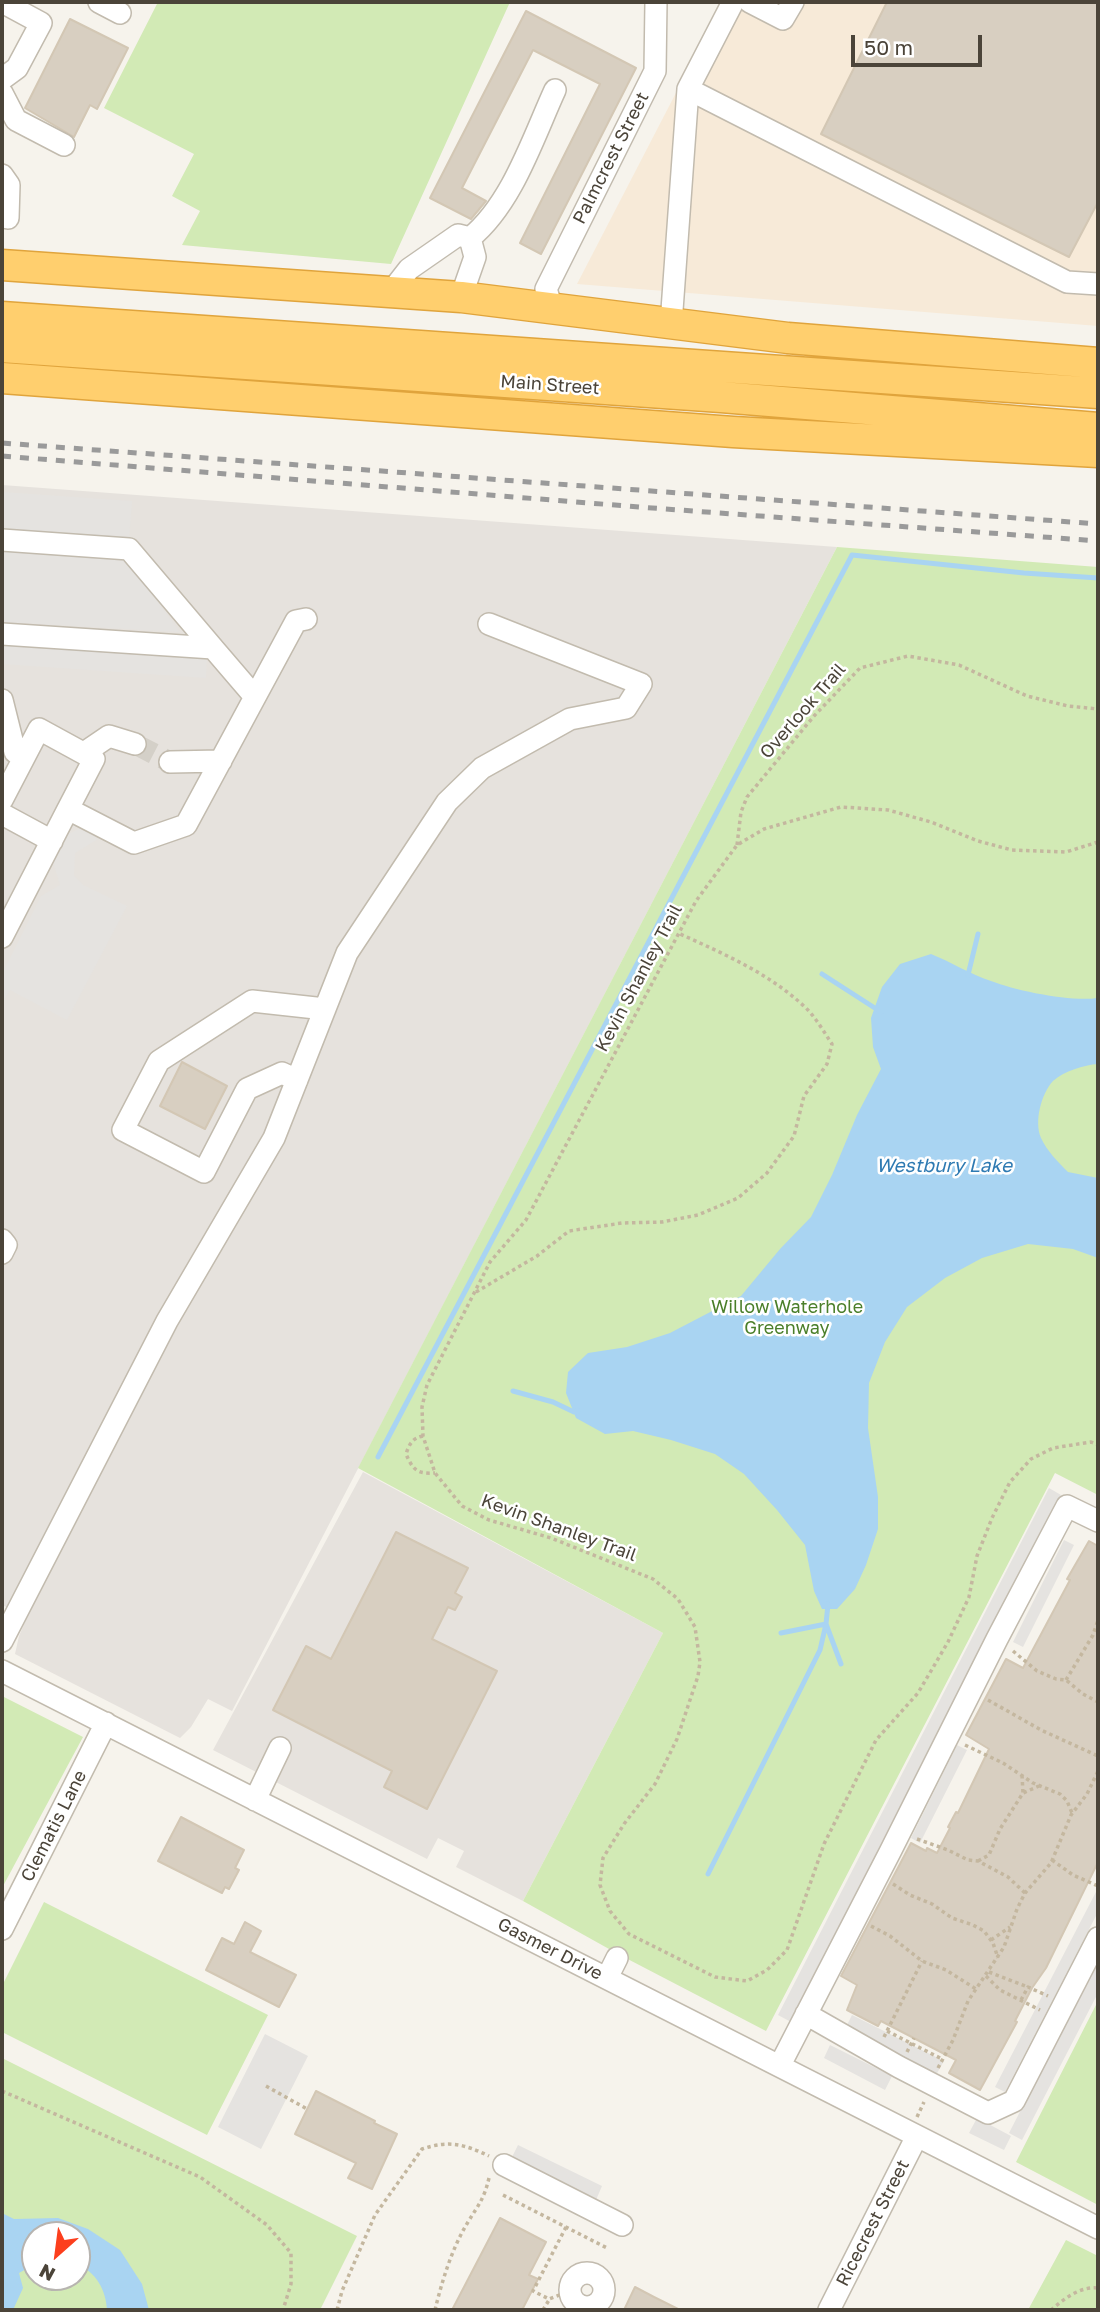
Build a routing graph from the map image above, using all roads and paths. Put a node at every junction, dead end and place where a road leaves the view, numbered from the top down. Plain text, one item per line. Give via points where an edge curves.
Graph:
1 (99, 2) edge
2 (656, 2) edge
3 (733, 2) edge
4 (750, 2) edge
5 (793, 2) edge
6 (5, 7) edge
7 (120, 13) dead end
8 (2, 79) edge
9 (688, 89) junction
10 (555, 90) dead end
11 (2, 93) edge
12 (64, 145) dead end
13 (2, 175) edge
14 (2, 218) edge
15 (470, 238) junction
16 (2, 265) edge
17 (1098, 284) edge
18 (391, 292) junction
19 (461, 297) junction
20 (552, 308) junction
21 (2, 317) edge
22 (671, 324) junction
23 (2, 347) edge
24 (1098, 363) edge
25 (2, 378) edge
26 (723, 383) junction
27 (1098, 393) edge
28 (1098, 429) edge
29 (1098, 452) edge
30 (2, 540) edge
31 (306, 619) dead end
32 (488, 624) dead end
33 (2, 634) edge
34 (213, 648) junction
35 (256, 696) junction
36 (2, 700) edge
37 (1098, 709) edge
38 (135, 744) tunnel mouth
39 (9, 745) edge
40 (84, 753) junction
41 (221, 761) junction
42 (170, 762) tunnel mouth
43 (7, 778) edge
44 (2, 800) edge
45 (68, 809) junction
46 (2, 814) edge
47 (52, 841) junction
48 (1098, 842) edge
49 (737, 845) junction
50 (678, 933) junction
51 (2, 937) edge
52 (325, 1009) junction
53 (297, 1080) junction
54 (2, 1240) edge
55 (2, 1253) edge
56 (474, 1293) junction
57 (423, 1437) junction
58 (1098, 1445) edge
59 (435, 1473) junction
60 (1098, 1521) edge
61 (1098, 1620) edge
62 (997, 1639) junction
63 (2, 1641) edge
64 (2, 1671) edge
65 (1066, 1680) junction
66 (970, 1691) junction
67 (1098, 1702) edge
68 (106, 1723) junction
69 (947, 1737) junction
70 (280, 1748) dead end
71 (1098, 1756) edge
72 (1098, 1771) edge
73 (1022, 1775) junction
74 (1041, 1786) junction
75 (1023, 1793) junction
76 (255, 1800) junction
77 (1072, 1813) junction
78 (901, 1830) junction
79 (1052, 1860) junction
80 (978, 1861) junction
81 (878, 1875) junction
82 (1098, 1885) edge
83 (1026, 1893) junction
84 (856, 1917) junction
85 (1012, 1926) junction
86 (2, 1929) edge
87 (1098, 1938) edge
88 (991, 1940) junction
89 (617, 1958) dead end
90 (998, 1958) junction
91 (922, 1961) junction
92 (988, 1974) junction
93 (607, 1978) junction
94 (1028, 1987) junction
95 (976, 1989) junction
96 (1021, 2000) junction
97 (1061, 2012) junction
98 (806, 2014) junction
99 (914, 2038) dead end
100 (911, 2044) junction
101 (942, 2059) junction
102 (780, 2064) junction
103 (935, 2074) dead end
104 (266, 2086) dead end
105 (2, 2091) edge
106 (927, 2097) dead end
107 (307, 2109) dead end
108 (916, 2129) junction
109 (499, 2166) junction
110 (503, 2195) dead end
111 (622, 2225) dead end
112 (566, 2227) junction
113 (1098, 2228) edge
114 (609, 2249) dead end
115 (1098, 2288) edge
116 (570, 2291) joint
117 (549, 2299) junction
118 (608, 2299) dead end
119 (283, 2310) edge
120 (337, 2310) edge
121 (435, 2310) edge
122 (543, 2310) edge
123 (829, 2310) edge
124 (1051, 2310) edge

1 - 7 street
2 - 20 street, Palmcrest Street via 655,71 546,289
3 - 9 street
4 - 5 street via 783,19
6 - 8 street via 41,23 17,68
9 - 17 street via 1067,282
9 - 22 street
10 - 15 street via 508,191 485,226
11 - 12 street via 16,120
13 - 14 street via 9,185 8,218
15 - 18 street via 458,235 409,269
15 - 19 street via 475,257
16 - 18 highway
18 - 19 highway
19 - 20 highway
20 - 22 highway
21 - 26 highway, Main Street
22 - 24 highway
23 - 26 highway, Main Street
25 - 29 highway via 733,432
26 - 27 highway, Main Street
26 - 28 highway, Main Street
30 - 34 street via 129,549
31 - 35 street via 296,621
32 - 52 street via 641,684 626,708 570,719 482,768 447,802 347,953
33 - 34 street
34 - 35 street
35 - 41 street
36 - 39 street
37 - 49 path, Overlook Trail via 1027,696 959,664 908,656 860,668 747,797
38 - 40 street via 109,736
39 - 40 street via 39,729
39 - 43 street
40 - 45 street via 94,759
41 - 42 street
41 - 45 street via 187,825 134,843
43 - 44 street
45 - 47 street
46 - 47 street
47 - 51 street
48 - 49 path, Kevin Shanley Trail via 1066,852 1012,850 888,810 841,807 764,829
49 - 50 path, Kevin Shanley Trail
50 - 56 path, Kevin Shanley Trail via 527,1220 490,1262
50 - 56 path via 769,978 808,1010 832,1044 827,1064 804,1096 794,1136 767,1173 738,1198 698,1215 569,1231
52 - 53 street
52 - 53 street via 252,1001 159,1061 123,1130 204,1172 247,1089 282,1073
53 - 63 street via 274,1139 167,1321
54 - 55 street
56 - 57 path, Kevin Shanley Trail via 427,1385
57 - 59 path, Kevin Shanley Trail
57 - 59 path via 409,1444 406,1454 412,1469
58 - 59 path, Kevin Shanley Trail via 1053,1448 1031,1459 1010,1482 977,1556 969,1597 948,1642 918,1693 876,1740 824,1844 787,1950 767,1970 747,1981 715,1978 629,1934 610,1911 600,1885 603,1858 655,1784 677,1739 698,1676 695,1627 678,1599 653,1579 551,1538 489,1520 462,1506
60 - 62 street via 1067,1506
61 - 65 path
62 - 65 path via 1037,1671
62 - 66 street
64 - 68 street, Gasmer Drive
65 - 67 path
66 - 69 street
66 - 71 path
68 - 76 street, Gasmer Drive
68 - 86 street, Clematis Lane
69 - 73 path
69 - 78 street
70 - 76 street
72 - 77 path
73 - 74 path
73 - 75 path
74 - 75 path
74 - 77 path via 1060,1794
75 - 80 path via 989,1855
76 - 93 street, Gasmer Drive
77 - 79 path
78 - 80 path
78 - 81 street
79 - 82 path
79 - 83 path
80 - 83 path
81 - 84 street
81 - 88 path via 984,1931
83 - 85 path
84 - 91 path
84 - 98 street
85 - 88 path
85 - 90 path
87 - 97 street
88 - 90 path
89 - 93 street
90 - 92 path
91 - 95 path
91 - 100 path via 887,2031
92 - 94 path
92 - 95 path
92 - 96 path via 1000,1990
93 - 102 street, Gasmer Drive
94 - 96 path
94 - 97 path
95 - 101 path
96 - 97 path
97 - 98 street via 1014,2101 988,2113
98 - 102 street
99 - 100 path
100 - 101 path
101 - 103 path
102 - 108 street, Gasmer Drive
104 - 107 path
105 - 119 path via 200,2177 267,2225 290,2253 291,2284
106 - 108 path
108 - 113 street, Gasmer Drive
108 - 123 street, Ricecrest Street
109 - 111 street
109 - 120 path via 471,2147 450,2143 422,2149 375,2215
109 - 121 path via 468,2222
110 - 112 path
112 - 114 path
112 - 117 path via 533,2291
115 - 124 path via 1071,2294
116 - 117 path
116 - 118 street via 574,2278 590,2273 603,2282
117 - 122 path

